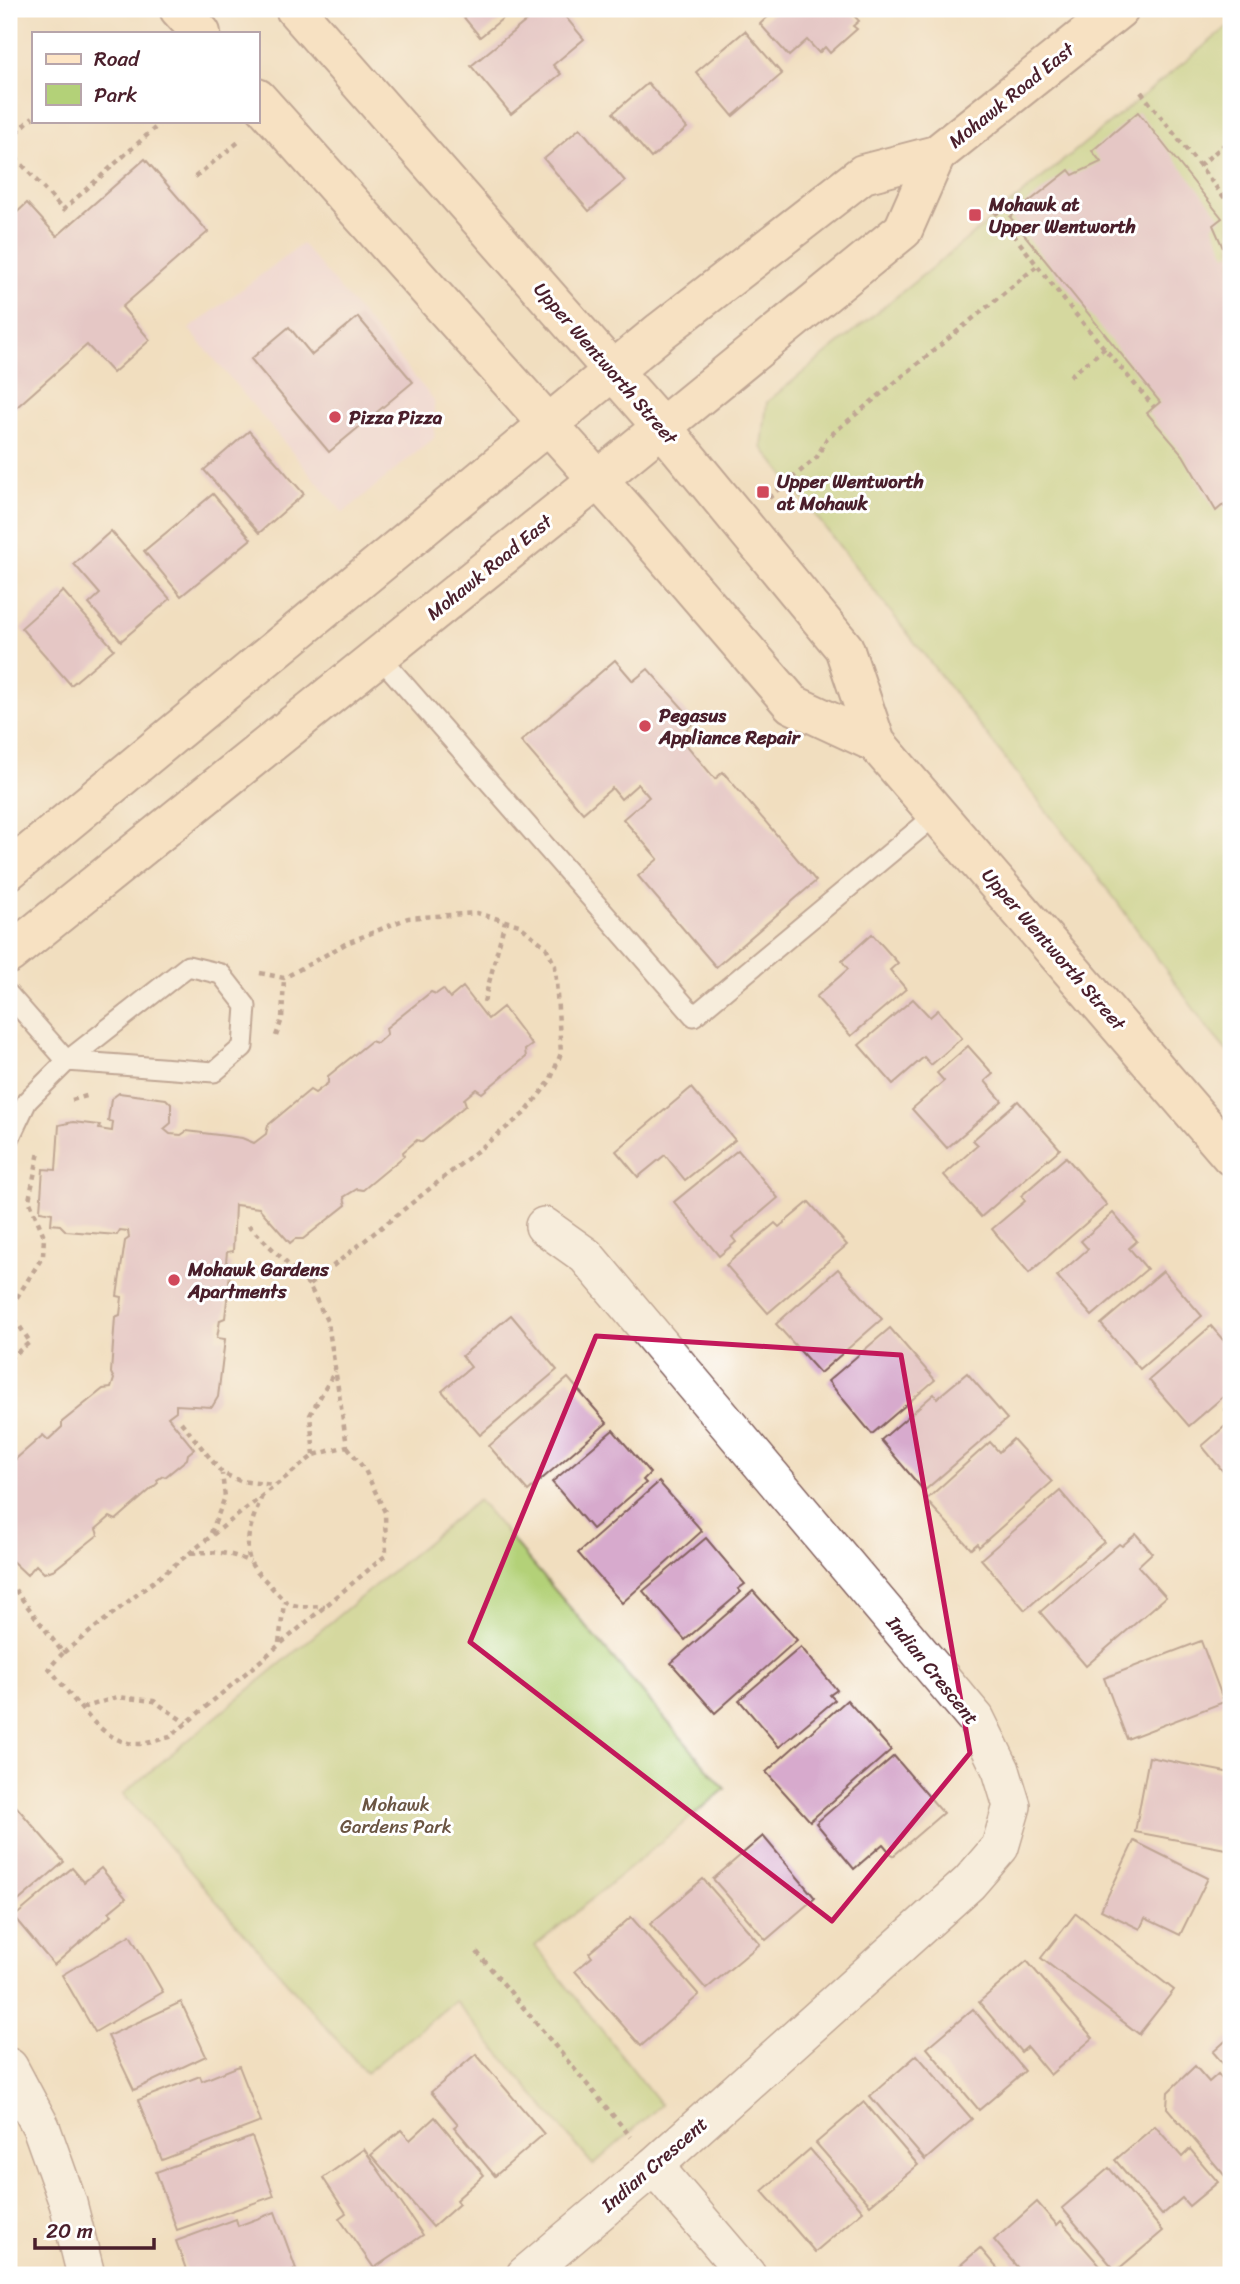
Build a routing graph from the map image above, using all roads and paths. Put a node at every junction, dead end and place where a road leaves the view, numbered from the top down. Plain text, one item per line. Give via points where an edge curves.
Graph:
1 (179, 9) edge
2 (295, 9) edge
3 (1119, 9) edge
4 (200, 32) edge
5 (1141, 92) dead end
6 (265, 107) edge
7 (32, 118) edge
8 (250, 122) edge
9 (155, 128) dead end
10 (9, 139) edge
11 (1231, 139) edge
12 (9, 150) edge
13 (936, 155) junction
14 (1199, 166) junction
15 (195, 177) dead end
16 (1231, 206) edge
17 (995, 211) dead end
18 (1038, 266) junction
19 (1105, 348) junction
20 (614, 371) junction
21 (1070, 376) dead end
22 (1154, 407) dead end
23 (548, 424) junction
24 (662, 427) junction
25 (597, 480) junction
26 (739, 523) junction
27 (379, 656) junction
28 (876, 743) junction
29 (937, 814) junction
30 (9, 870) edge
31 (505, 921) junction
32 (9, 954) edge
33 (254, 968) dead end
34 (284, 978) junction
35 (9, 995) edge
36 (484, 1002) dead end
37 (275, 1040) dead end
38 (67, 1062) junction
39 (94, 1094) dead end
40 (65, 1102) dead end
41 (9, 1139) edge
42 (39, 1149) dead end
43 (1231, 1156) edge
44 (245, 1222) dead end
45 (544, 1226) dead end
46 (309, 1285) junction
47 (9, 1359) edge
48 (335, 1371) junction
49 (181, 1422) dead end
50 (347, 1446) junction
51 (314, 1455) junction
52 (222, 1473) junction
53 (274, 1485) junction
54 (262, 1494) junction
55 (210, 1535) junction
56 (188, 1553) junction
57 (251, 1563) junction
58 (9, 1582) edge
59 (284, 1603) junction
60 (326, 1606) junction
61 (279, 1646) junction
62 (63, 1653) junction
63 (83, 1708) junction
64 (186, 1723) junction
65 (477, 1952) dead end
66 (9, 2067) edge
67 (654, 2166) junction
68 (86, 2275) edge
69 (525, 2275) edge
70 (747, 2275) edge

1 - 4 main road
2 - 20 main road, Upper Wentworth Street
3 - 13 main road, Mohawk Road East
5 - 14 path
6 - 23 main road, Upper Wentworth Street
7 - 10 path
8 - 15 path
9 - 12 path via 64,210
11 - 14 path
13 - 20 main road, Mohawk Road East via 863,174
13 - 24 main road, Mohawk Road East via 903,230
14 - 16 path
17 - 18 path
18 - 19 path
18 - 26 path via 827,438 817,457
19 - 21 path
19 - 22 path
20 - 23 main road, Mohawk Road East
20 - 24 main road, Upper Wentworth Street
23 - 25 main road, Upper Wentworth Street
23 - 30 main road, Mohawk Road East
24 - 25 main road, Mohawk Road East
24 - 26 main road, Upper Wentworth Street
25 - 27 main road, Mohawk Road East
25 - 28 main road, Upper Wentworth Street via 793,704
26 - 28 main road, Upper Wentworth Street via 844,648
27 - 29 lane via 694,1016
27 - 32 main road, Mohawk Road East
28 - 29 main road, Upper Wentworth Street
29 - 43 main road, Upper Wentworth Street
31 - 34 path via 477,913 408,918 347,943
31 - 36 path
31 - 46 path via 519,925 546,947 555,966 561,1053 550,1081 526,1112
33 - 34 path via 264,976
34 - 37 path via 282,1019
35 - 38 lane
38 - 38 lane via 188,966 221,974 246,1006 243,1047 214,1072
38 - 41 lane via 27,1101
39 - 40 path
42 - 47 path via 29,1200 44,1236 43,1256 9,1311 30,1342
44 - 46 path
45 - 67 street, Indian Crescent via 586,1256 976,1719 1012,1806 1000,1847 969,1883
46 - 48 path via 328,1322
48 - 50 path
48 - 51 path via 310,1415
49 - 52 path
50 - 51 path
50 - 60 path via 365,1470 384,1512 386,1555
51 - 53 path
52 - 53 path via 240,1481
52 - 55 path via 225,1497
53 - 54 path
54 - 55 path
54 - 57 path via 248,1543
55 - 56 path
56 - 57 path via 214,1551
56 - 62 path
57 - 59 path
58 - 62 path
59 - 60 path
59 - 61 path
60 - 61 path
61 - 64 path
62 - 63 path via 49,1668
63 - 64 path via 117,1697 154,1701
63 - 64 path via 113,1739 137,1744 170,1737
65 - 67 path
66 - 68 street via 41,2127 68,2203
67 - 69 street, Indian Crescent
67 - 70 street

